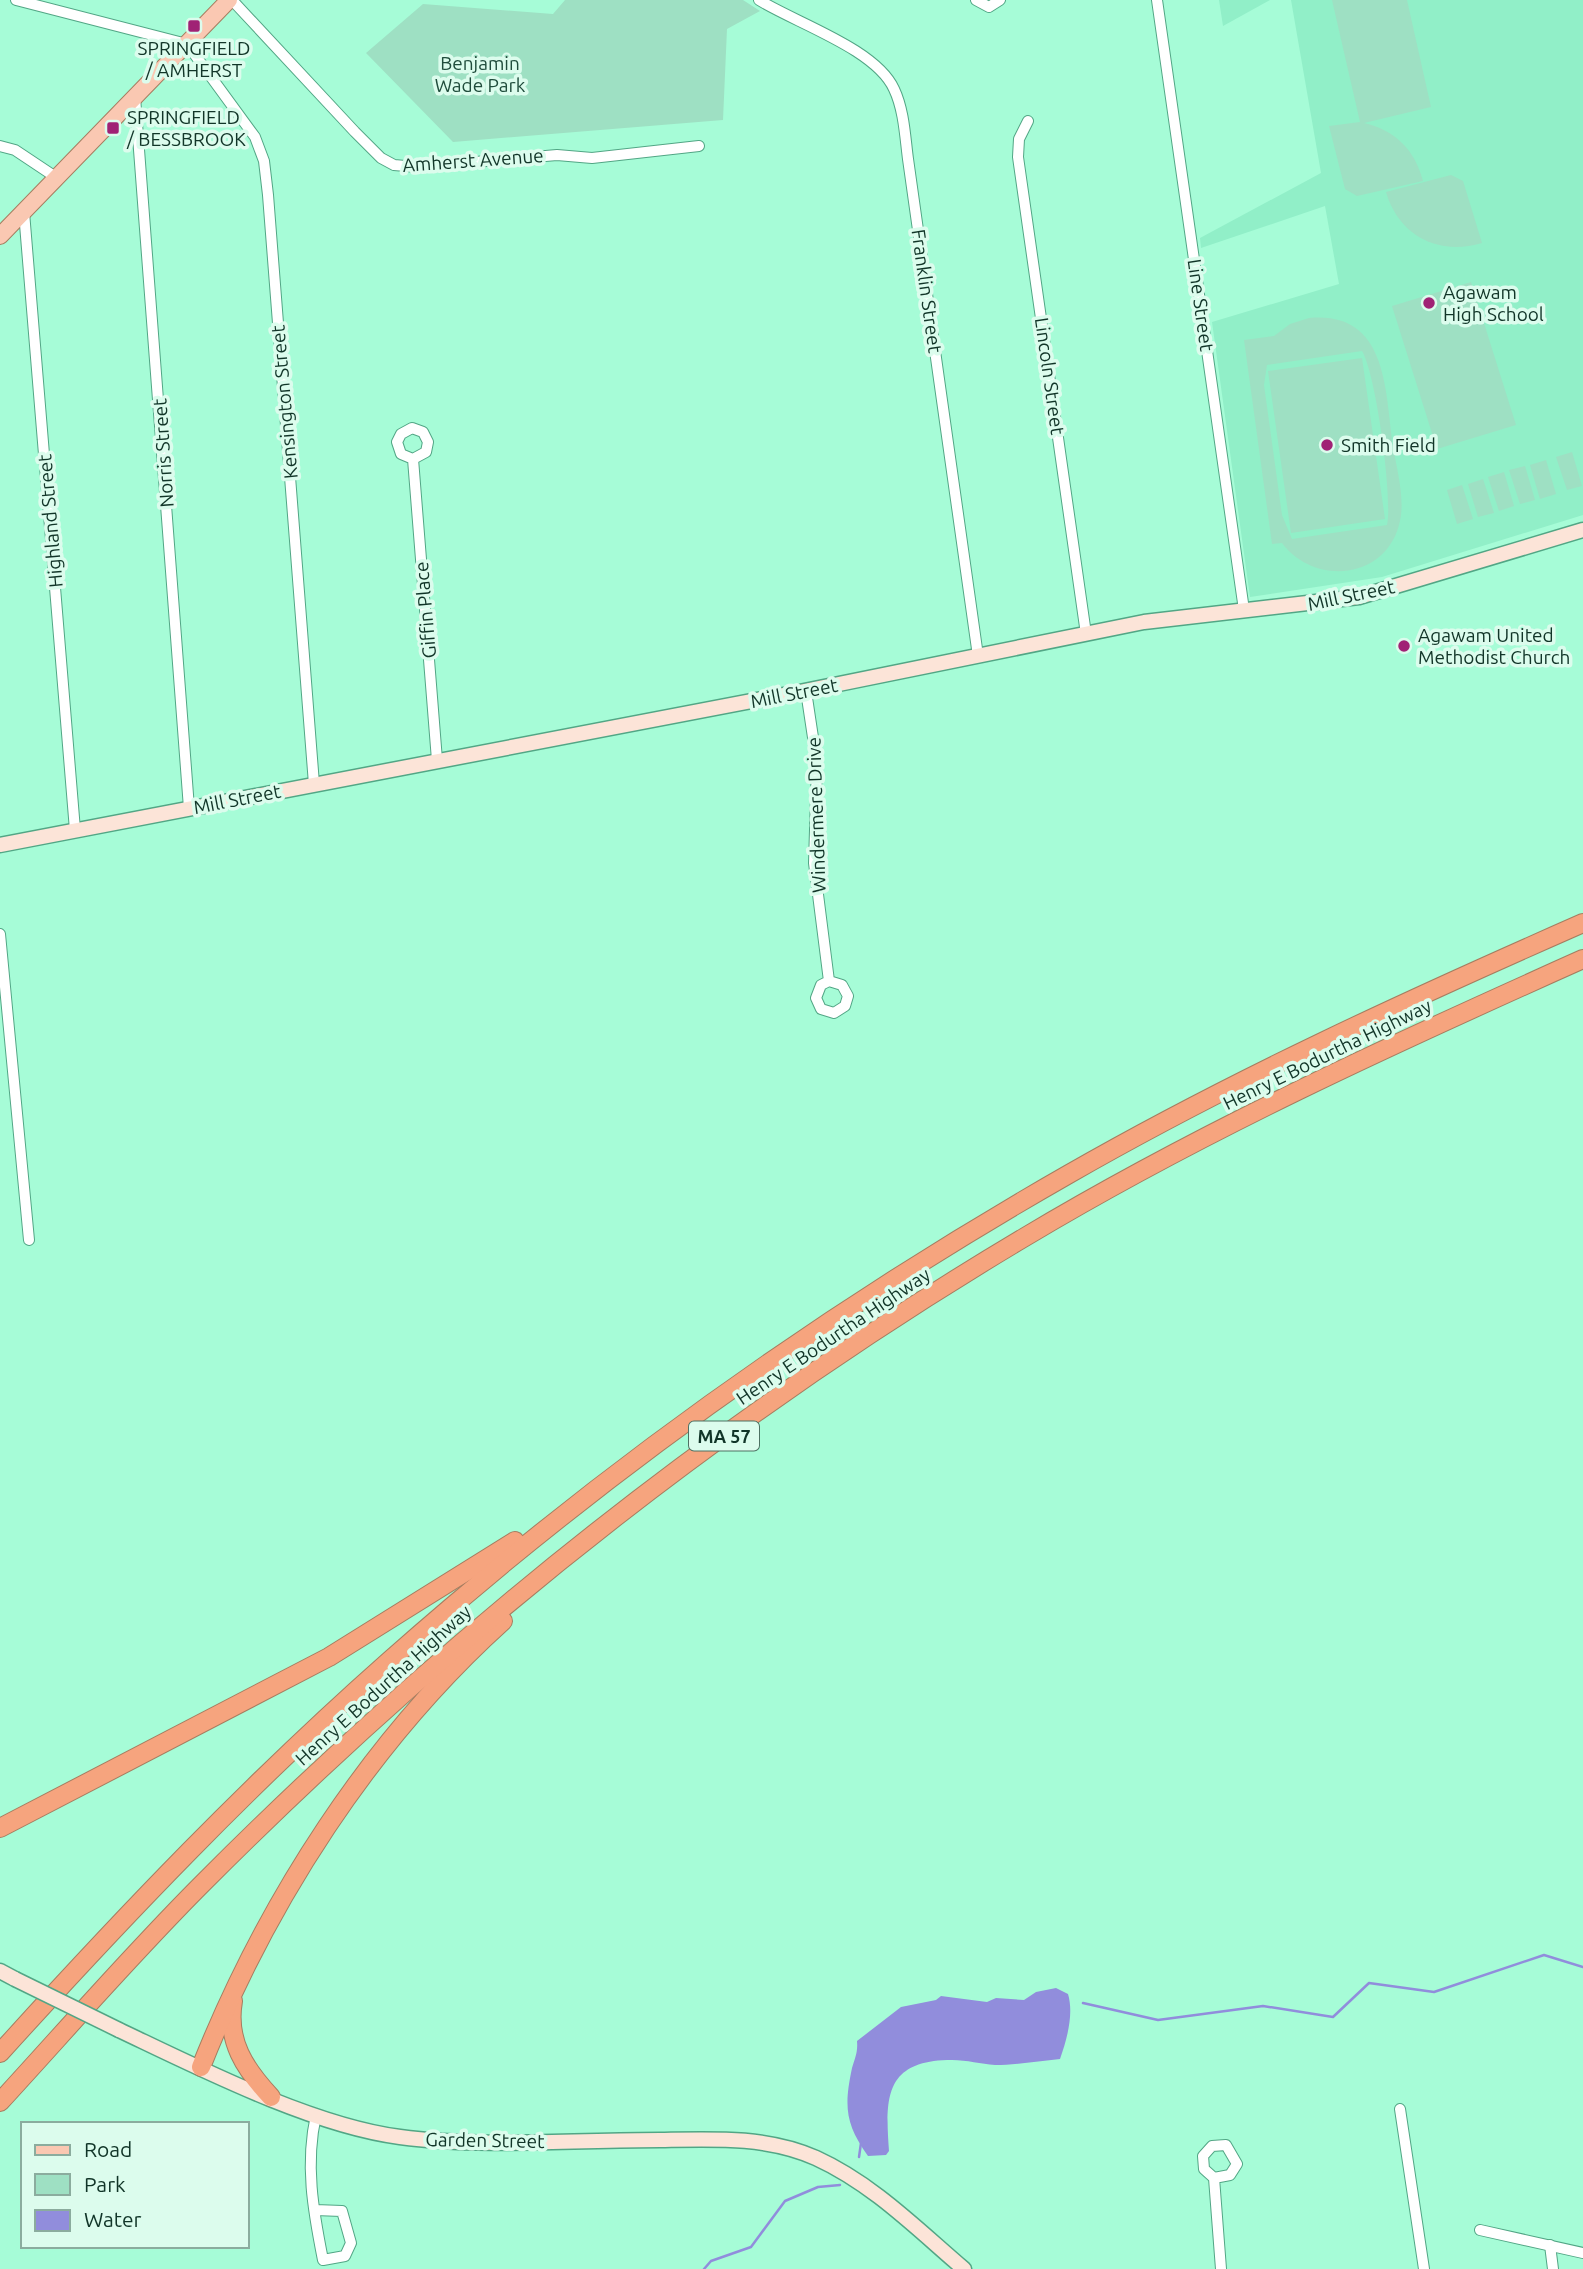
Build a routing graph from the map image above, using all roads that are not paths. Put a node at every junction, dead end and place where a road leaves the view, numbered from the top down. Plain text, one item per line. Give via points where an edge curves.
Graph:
1 (16, 0) edge
2 (230, 0) edge
3 (759, 0) edge
4 (976, 0) edge
5 (1000, 0) edge
6 (1157, 0) edge
7 (187, 44) junction
8 (135, 97) junction
9 (1028, 121) dead end
10 (0, 146) edge
11 (699, 146) dead end
12 (57, 178) junction
13 (24, 212) junction
14 (0, 236) edge
15 (413, 459) dead end
16 (1583, 530) edge
17 (1244, 610) junction
18 (1086, 634) junction
19 (978, 656) junction
20 (806, 691) junction
21 (437, 760) junction
22 (314, 784) junction
23 (189, 808) junction
24 (75, 830) junction
25 (0, 845) edge
26 (1583, 923) edge
27 (0, 934) edge
28 (1583, 959) edge
29 (830, 981) dead end
30 (29, 1240) dead end
31 (695, 1458) junction
32 (615, 1476) junction
33 (72, 1791) junction
34 (0, 1828) edge
35 (0, 1843) edge
36 (243, 1970) junction
37 (0, 1971) edge
38 (0, 2053) edge
39 (201, 2067) junction
40 (271, 2097) junction
41 (0, 2102) edge
42 (1400, 2109) dead end
43 (316, 2115) junction
44 (1214, 2178) dead end
45 (314, 2210) junction
46 (1480, 2230) dead end
47 (1550, 2245) junction
48 (1583, 2253) edge
49 (964, 2269) edge
50 (1221, 2269) edge
51 (1424, 2269) edge
52 (1553, 2269) edge

1 - 7 street
2 - 7 main road
2 - 11 street, Amherst Avenue via 355,132 394,165 557,155 592,158
3 - 19 street, Franklin Street via 861,55 881,71 895,92
4 - 5 street via 989,7
6 - 17 street, Line Street
7 - 8 main road
7 - 22 street, Kensington Street via 250,127 266,172
8 - 12 main road
8 - 23 street, Norris Street
9 - 18 street, Lincoln Street via 1019,139 1018,157
10 - 12 street via 15,150
12 - 13 main road
13 - 14 main road
13 - 24 street, Highland Street
15 - 21 street, Giffin Place
16 - 17 street, Mill Street via 1361,597
17 - 18 street, Mill Street via 1167,618
18 - 19 street, Mill Street
19 - 20 street, Mill Street
20 - 21 street, Mill Street
20 - 29 street, Windermere Drive via 817,764 814,863
21 - 22 street, Mill Street
22 - 23 street, Mill Street
23 - 24 street, Mill Street
24 - 25 street, Mill Street
26 - 32 highway, Henry E Bodurtha Highway / MA 57 via 1306,1048 1070,1173 852,1307
27 - 30 street
28 - 31 highway, Henry E Bodurtha Highway / MA 57 via 1348,1065 1089,1200 904,1312
31 - 36 highway via 519,1607 422,1704 321,1839
31 - 41 highway, Henry E Bodurtha Highway / MA 57 via 530,1585 383,1711 173,1914
32 - 33 highway via 329,1657
32 - 38 highway, Henry E Bodurtha Highway / MA 57 via 489,1575 333,1712 149,1890
33 - 34 highway
33 - 35 highway
36 - 39 highway
36 - 40 highway via 232,2005 233,2034 244,2067
37 - 39 street, Garden Street, bridge
39 - 40 street, Garden Street
40 - 43 street, Garden Street
42 - 51 street
43 - 45 street via 309,2146
43 - 49 street, Garden Street via 366,2131 431,2140 721,2139 787,2148 861,2183
44 - 50 street
45 - 45 street via 323,2260 345,2256 351,2243 342,2211
46 - 47 street
47 - 48 street
47 - 52 street

